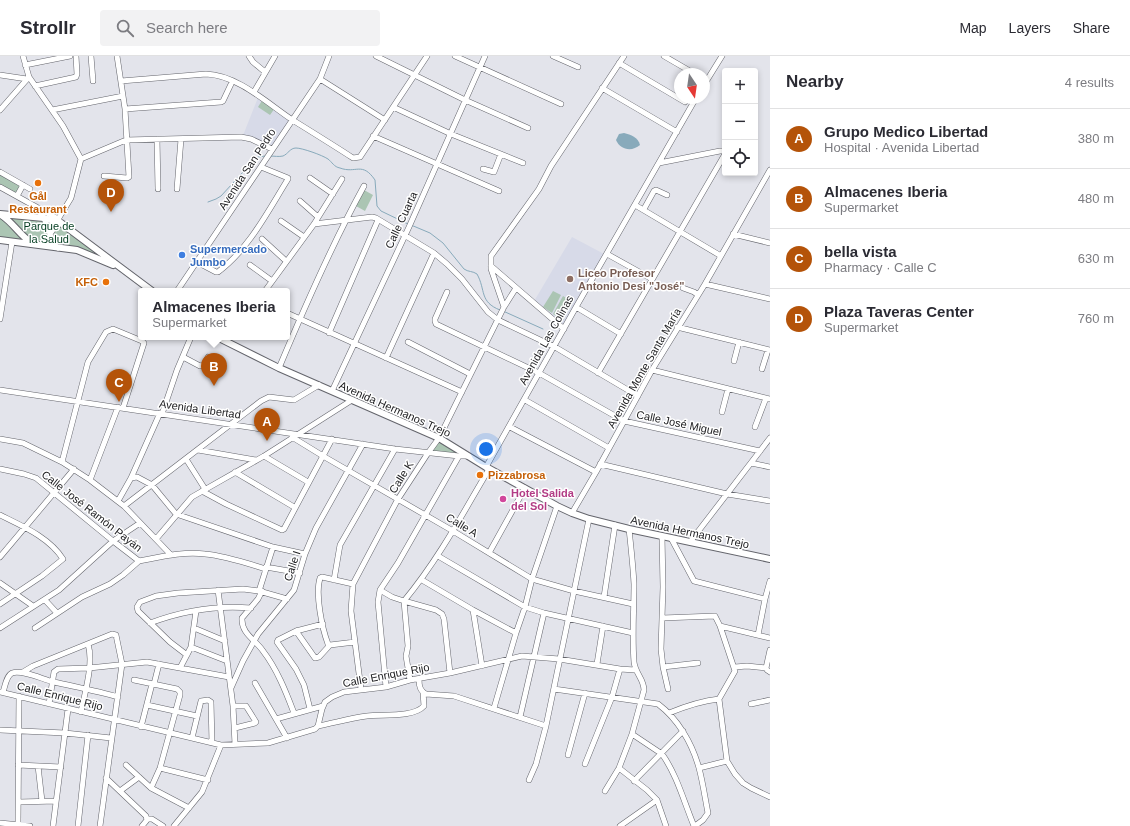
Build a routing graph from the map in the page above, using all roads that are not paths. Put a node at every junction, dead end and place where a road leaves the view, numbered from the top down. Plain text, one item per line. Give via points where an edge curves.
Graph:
1 (23, 56) edge
2 (70, 56) edge
3 (76, 56) edge
4 (91, 56) edge
5 (117, 56) edge
6 (250, 56) edge
7 (275, 56) edge
8 (329, 56) edge
9 (376, 56) edge
10 (427, 56) edge
11 (455, 56) edge
12 (486, 56) edge
13 (553, 56) edge
14 (624, 56) edge
15 (664, 56) edge
16 (721, 56) edge
17 (619, 63) junction
18 (25, 65) junction
19 (480, 67) junction
20 (578, 67) dead end
21 (685, 68) edge
22 (265, 72) junction
23 (710, 73) edge
24 (0, 75) edge
25 (415, 76) junction
26 (28, 78) junction
27 (320, 79) junction
28 (93, 81) dead end
29 (121, 81) junction
30 (232, 82) junction
31 (35, 86) junction
32 (602, 88) junction
33 (254, 92) junction
34 (674, 95) edge
35 (123, 96) junction
36 (466, 100) junction
37 (561, 104) dead end
38 (692, 104) edge
39 (393, 107) junction
40 (125, 109) junction
41 (0, 110) edge
42 (52, 110) junction
43 (292, 119) junction
44 (385, 120) junction
45 (528, 128) dead end
46 (676, 132) junction
47 (452, 134) junction
48 (373, 136) junction
49 (180, 139) junction
50 (126, 140) junction
51 (157, 140) junction
52 (269, 154) junction
53 (501, 154) junction
54 (81, 158) junction
55 (523, 163) dead end
56 (659, 163) junction
57 (438, 164) junction
58 (261, 167) junction
59 (483, 169) dead end
60 (770, 170) edge
61 (0, 172) edge
62 (104, 176) dead end
63 (310, 178) dead end
64 (342, 179) dead end
65 (23, 185) junction
66 (364, 186) dead end
67 (0, 187) edge
68 (158, 188) dead end
69 (30, 189) dead end
70 (177, 189) dead end
71 (499, 191) dead end
72 (333, 194) junction
73 (17, 196) junction
74 (667, 196) dead end
75 (300, 202) dead end
76 (32, 204) junction
77 (636, 205) junction
78 (644, 209) junction
79 (0, 214) edge
80 (318, 217) junction
81 (44, 218) junction
82 (378, 220) junction
83 (59, 221) junction
84 (281, 221) dead end
85 (345, 221) junction
86 (314, 224) junction
87 (681, 231) junction
88 (50, 234) junction
89 (733, 234) junction
90 (405, 236) junction
91 (304, 237) junction
92 (262, 239) dead end
93 (0, 240) edge
94 (85, 240) junction
95 (12, 242) junction
96 (770, 243) edge
97 (35, 245) junction
98 (58, 248) junction
99 (76, 250) junction
100 (434, 253) junction
101 (607, 254) junction
102 (721, 256) junction
103 (286, 261) junction
104 (197, 262) junction
105 (250, 265) dead end
106 (491, 266) junction
107 (122, 268) junction
108 (652, 279) junction
109 (272, 281) junction
110 (705, 284) junction
111 (148, 288) edge
112 (179, 288) edge
113 (267, 288) edge
114 (516, 288) junction
115 (683, 288) dead end
116 (447, 292) dead end
117 (698, 295) junction
118 (770, 299) edge
119 (576, 307) junction
120 (503, 310) junction
121 (290, 314) edge
122 (0, 319) edge
123 (299, 319) junction
124 (498, 320) junction
125 (678, 327) junction
126 (564, 329) junction
127 (329, 333) junction
128 (621, 334) junction
129 (138, 339) edge
130 (140, 340) edge
131 (190, 340) edge
132 (222, 340) edge
133 (229, 340) edge
134 (408, 342) dead end
135 (739, 342) junction
136 (227, 343) junction
137 (355, 344) junction
138 (555, 347) junction
139 (484, 348) junction
140 (769, 350) edge
141 (182, 357) junction
142 (208, 357) dead end
143 (386, 358) junction
144 (734, 360) dead end
145 (279, 368) junction
146 (762, 369) dead end
147 (652, 370) junction
148 (539, 373) junction
149 (598, 373) junction
150 (470, 374) junction
151 (319, 385) junction
152 (728, 389) junction
153 (0, 390) edge
154 (332, 392) junction
155 (462, 392) junction
156 (638, 396) junction
157 (768, 398) edge
158 (352, 400) junction
159 (525, 400) junction
160 (78, 401) junction
161 (120, 408) junction
162 (722, 412) dead end
163 (161, 414) junction
164 (624, 421) junction
165 (231, 424) junction
166 (510, 427) junction
167 (755, 427) dead end
168 (298, 434) junction
169 (292, 438) junction
170 (332, 438) junction
171 (439, 438) junction
172 (770, 438) edge
173 (0, 439) edge
174 (363, 444) junction
175 (609, 448) junction
176 (395, 449) junction
177 (198, 450) junction
178 (760, 451) junction
179 (428, 453) junction
180 (264, 456) junction
181 (323, 456) junction
182 (459, 456) junction
183 (469, 456) junction
184 (186, 459) junction
185 (256, 460) junction
186 (62, 462) junction
187 (751, 463) junction
188 (600, 464) junction
189 (770, 467) edge
190 (488, 468) junction
191 (1, 470) edge
192 (74, 470) junction
193 (349, 471) junction
194 (235, 472) junction
195 (596, 472) junction
196 (131, 478) junction
197 (90, 480) junction
198 (308, 482) junction
199 (152, 485) junction
200 (374, 485) junction
201 (525, 488) junction
202 (204, 490) junction
203 (54, 493) junction
204 (727, 494) junction
205 (398, 499) junction
206 (118, 501) junction
207 (770, 501) edge
208 (124, 506) junction
209 (557, 506) junction
210 (294, 507) junction
211 (572, 513) junction
212 (176, 514) junction
213 (0, 515) edge
214 (425, 515) junction
215 (589, 519) junction
216 (140, 523) junction
217 (615, 525) junction
218 (24, 527) junction
219 (629, 529) junction
220 (453, 531) junction
221 (662, 536) junction
222 (156, 538) junction
223 (671, 538) junction
224 (113, 541) junction
225 (690, 542) junction
226 (273, 547) junction
227 (489, 553) junction
228 (305, 554) junction
229 (171, 555) junction
230 (438, 556) junction
231 (0, 557) edge
232 (770, 559) edge
233 (140, 561) junction
234 (266, 568) junction
235 (300, 574) junction
236 (532, 579) junction
237 (334, 580) junction
238 (422, 580) junction
239 (770, 581) edge
240 (0, 583) edge
241 (353, 584) junction
242 (218, 590) junction
243 (380, 590) junction
244 (260, 591) junction
245 (574, 591) junction
246 (17, 594) junction
247 (604, 596) junction
248 (287, 599) junction
249 (765, 599) junction
250 (45, 600) junction
251 (404, 601) junction
252 (0, 604) edge
253 (633, 604) junction
254 (33, 606) junction
255 (221, 607) junction
256 (525, 607) junction
257 (251, 608) junction
258 (473, 610) junction
259 (196, 611) junction
260 (57, 613) junction
261 (544, 613) junction
262 (569, 618) junction
263 (662, 618) junction
264 (150, 623) junction
265 (323, 624) junction
266 (603, 626) junction
267 (720, 626) junction
268 (0, 628) edge
269 (35, 628) dead end
270 (194, 628) junction
271 (296, 631) junction
272 (516, 633) junction
273 (633, 633) junction
274 (758, 635) junction
275 (770, 638) edge
276 (225, 641) junction
277 (254, 642) junction
278 (355, 642) junction
279 (88, 644) junction
280 (330, 645) junction
281 (191, 647) junction
282 (770, 650) edge
283 (188, 654) junction
284 (534, 656) junction
285 (508, 659) junction
286 (559, 659) junction
287 (227, 661) junction
288 (698, 663) dead end
289 (122, 664) junction
290 (159, 664) junction
291 (597, 664) junction
292 (482, 666) junction
293 (663, 667) junction
294 (735, 667) junction
295 (89, 668) junction
296 (180, 668) junction
297 (620, 669) junction
298 (635, 670) junction
299 (768, 670) edge
300 (23, 672) junction
301 (450, 673) junction
302 (229, 677) junction
303 (419, 679) junction
304 (134, 680) dead end
305 (410, 680) junction
306 (53, 682) junction
307 (153, 684) junction
308 (255, 684) dead end
309 (386, 687) junction
310 (86, 688) junction
311 (231, 688) junction
312 (361, 689) junction
313 (554, 689) junction
314 (668, 689) dead end
315 (1, 692) edge
316 (422, 692) junction
317 (585, 693) junction
318 (19, 696) junction
319 (118, 697) junction
320 (612, 697) junction
321 (719, 699) junction
322 (770, 700) edge
323 (641, 701) junction
324 (49, 704) junction
325 (751, 704) dead end
326 (147, 705) junction
327 (233, 706) junction
328 (323, 706) junction
329 (494, 708) junction
330 (68, 709) junction
331 (310, 709) junction
332 (81, 712) junction
333 (177, 712) junction
334 (294, 713) junction
335 (669, 713) junction
336 (197, 716) junction
337 (520, 717) junction
338 (276, 719) junction
339 (114, 720) junction
340 (318, 726) junction
341 (546, 726) junction
342 (140, 727) junction
343 (235, 728) junction
344 (0, 730) edge
345 (18, 730) junction
346 (683, 731) junction
347 (65, 733) junction
348 (171, 733) junction
349 (632, 734) junction
350 (88, 735) junction
351 (111, 738) junction
352 (192, 738) junction
353 (287, 738) junction
354 (212, 743) junction
355 (235, 744) junction
356 (221, 746) junction
357 (662, 754) junction
358 (568, 755) dead end
359 (727, 761) junction
360 (585, 764) dead end
361 (126, 765) dead end
362 (18, 766) junction
363 (38, 766) junction
364 (61, 767) junction
365 (160, 768) junction
366 (619, 768) junction
367 (699, 768) junction
368 (139, 777) junction
369 (106, 778) junction
370 (208, 780) junction
371 (529, 780) dead end
372 (634, 781) junction
373 (151, 788) junction
374 (605, 791) dead end
375 (120, 792) junction
376 (770, 797) edge
377 (657, 800) junction
378 (42, 801) junction
379 (56, 801) junction
380 (19, 802) junction
381 (189, 808) junction
382 (147, 819) junction
383 (0, 823) edge
384 (18, 824) junction
385 (30, 826) edge
386 (53, 826) edge
387 (78, 826) edge
388 (100, 826) edge
389 (142, 826) edge
390 (163, 826) edge
391 (174, 826) edge
392 (620, 826) edge
393 (666, 826) edge
394 (695, 826) edge

1 - 18 street
2 - 18 street
3 - 31 street via 76,77
4 - 28 street
5 - 29 street
6 - 22 street
7 - 22 street
8 - 27 street, Avenida San Pedro
9 - 25 street
10 - 25 street
11 - 19 street
12 - 19 street, Calle Cuarta
13 - 20 street
14 - 17 street
15 - 21 street
16 - 23 street
17 - 32 street
17 - 34 street
18 - 26 street
19 - 36 street, Calle Cuarta
19 - 37 street
22 - 33 street
24 - 26 street
25 - 36 street
25 - 39 street
26 - 31 street
26 - 41 street
27 - 43 street, Avenida San Pedro
27 - 44 street
29 - 30 street via 206,74 218,75
29 - 35 street
30 - 33 street
30 - 40 street via 221,102
31 - 42 street
32 - 46 street
32 - 106 street via 539,189 491,256
33 - 43 street
35 - 40 street
35 - 42 street
36 - 45 street
36 - 47 street, Calle Cuarta
38 - 46 street, Avenida Las Colinas
39 - 44 street
39 - 47 street
40 - 50 street
42 - 54 street
43 - 48 street via 353,158 360,157
43 - 52 street, Avenida San Pedro
44 - 48 street
46 - 56 street, Avenida Las Colinas
47 - 53 street
47 - 57 street, Calle Cuarta
48 - 57 street
49 - 51 street
49 - 52 street via 241,137 251,139
49 - 70 street
50 - 51 street
50 - 54 street
50 - 62 street via 129,176
51 - 68 street
52 - 58 street, Avenida San Pedro
53 - 55 street
53 - 59 street via 494,172
54 - 83 street via 71,198
56 - 77 street, Avenida Las Colinas
56 - 87 street via 720,151 724,151 725,154
57 - 71 street
57 - 90 street, Calle Cuarta
58 - 104 street, Avenida San Pedro
58 - 104 street via 288,179 245,246 218,272
60 - 89 street, Avenida Monte Santa María
61 - 65 street
63 - 72 street
64 - 72 street
65 - 69 street
65 - 73 street
66 - 85 street
67 - 73 street
72 - 80 street
73 - 76 street
74 - 78 street via 654,191
75 - 80 street
76 - 81 street
76 - 83 street
77 - 78 street
77 - 101 street, Avenida Las Colinas
78 - 87 street
79 - 81 main road
79 - 97 main road
80 - 86 street
81 - 83 main road
81 - 88 street
82 - 85 street via 372,217
82 - 90 street
82 - 127 street
83 - 88 street
83 - 94 main road
84 - 91 street
85 - 86 street
85 - 123 street
86 - 91 street
87 - 102 street
87 - 108 street
88 - 98 street
89 - 96 street
89 - 102 street, Avenida Monte Santa María
90 - 100 street
90 - 137 street, Calle Cuarta
91 - 103 street
92 - 103 street
93 - 95 main road
94 - 99 main road
94 - 107 main road
95 - 97 main road
95 - 122 street
97 - 98 main road
98 - 99 main road
99 - 107 main road
100 - 124 street via 462,279 488,312
100 - 143 street
101 - 108 street
101 - 119 street, Avenida Las Colinas
102 - 110 street, Avenida Monte Santa María
103 - 109 street
104 - 112 street, Avenida San Pedro
105 - 109 street
106 - 114 street
106 - 120 street
107 - 111 main road
108 - 128 street
109 - 113 street
110 - 117 street, Avenida Monte Santa María
110 - 118 street
114 - 120 street, Calle K
114 - 126 street
115 - 117 street
116 - 139 street, Calle José Miguel via 435,318 436,324
117 - 125 street, Avenida Monte Santa María
119 - 126 street, Avenida Las Colinas
119 - 128 street
120 - 124 street, Calle K
121 - 123 street
123 - 127 street
123 - 145 street
124 - 138 street
124 - 139 street, Calle K
125 - 135 street
125 - 147 street, Avenida Monte Santa María
126 - 138 street, Avenida Las Colinas
127 - 137 street
128 - 149 street
129 - 160 street via 113,329 106,332 88,362
130 - 161 street via 144,343
131 - 141 street
132 - 136 main road, Avenida Hermanos Trejo
133 - 136 street
134 - 150 street
135 - 140 street
135 - 144 street
136 - 145 main road, Avenida Hermanos Trejo
137 - 143 street
137 - 154 street, Calle Cuarta
138 - 148 street, Avenida Las Colinas
138 - 149 street
139 - 148 street, Calle José Miguel
139 - 150 street, Calle K
140 - 146 street
141 - 142 street via 204,366
141 - 163 street
143 - 155 street
145 - 151 main road, Avenida Hermanos Trejo
147 - 152 street
147 - 156 street, Avenida Monte Santa María
148 - 159 street, Avenida Las Colinas
148 - 164 street, Calle José Miguel
149 - 156 street
150 - 155 street, Calle K
151 - 154 main road, Avenida Hermanos Trejo
151 - 165 street via 294,400 266,398
152 - 157 street
152 - 162 street
153 - 160 street, Avenida Libertad
154 - 158 main road, Avenida Hermanos Trejo
155 - 171 street, Calle K
156 - 164 street, Avenida Monte Santa María
157 - 167 street
158 - 168 street
158 - 171 main road, Avenida Hermanos Trejo
159 - 166 street, Avenida Las Colinas
159 - 175 street
160 - 161 street, Avenida Libertad
160 - 186 street
161 - 163 street, Avenida Libertad
161 - 197 street
163 - 165 street, Avenida Libertad
163 - 196 street
164 - 175 street, Avenida Monte Santa María
164 - 178 street, Calle José Miguel
165 - 168 street, Avenida Libertad
165 - 177 street
166 - 190 street, Avenida Las Colinas
166 - 195 street
168 - 169 street
168 - 170 street, Avenida Libertad
169 - 180 street
169 - 181 street, Calle A
170 - 174 street, Avenida Libertad
170 - 181 street
171 - 179 street, Calle K
171 - 183 main road, Avenida Hermanos Trejo
172 - 178 street
173 - 186 street via 23,443
174 - 176 street, Avenida Libertad
174 - 193 street, Calle I
175 - 188 street, Avenida Monte Santa María
176 - 179 street, Avenida Libertad
176 - 200 street
177 - 184 street
177 - 185 street
178 - 187 street
179 - 182 street, Avenida Libertad
179 - 205 street, Calle K
180 - 185 street
180 - 198 street
181 - 193 street, Calle A
181 - 198 street
182 - 183 street, Avenida Libertad
182 - 214 street
183 - 190 main road, Avenida Hermanos Trejo
184 - 199 street
184 - 202 street
185 - 194 street
186 - 192 street
187 - 189 street
187 - 204 street
188 - 195 street, Avenida Monte Santa María
188 - 204 street
190 - 201 main road, Avenida Hermanos Trejo
190 - 220 street, Avenida Las Colinas
191 - 203 street, Calle José Ramón Payán via 36,478
192 - 197 street
192 - 203 street
193 - 200 street, Calle A
193 - 228 street, Calle I via 316,528
194 - 202 street
194 - 210 street
195 - 211 street, Avenida Monte Santa María
196 - 199 street via 137,477
196 - 206 street
197 - 206 street
198 - 210 street
199 - 208 street
199 - 212 street
200 - 205 street, Calle A
200 - 237 street via 340,545
201 - 209 main road, Avenida Hermanos Trejo
201 - 227 street
202 - 210 street via 226,504 282,530
202 - 212 street via 192,497
203 - 218 street
203 - 224 street, Calle José Ramón Payán
204 - 207 street
204 - 225 street
205 - 214 street, Calle A
205 - 241 street, Calle K
206 - 208 street
208 - 216 street
209 - 211 main road, Avenida Hermanos Trejo
209 - 236 street
211 - 215 main road, Avenida Hermanos Trejo
212 - 222 street
212 - 226 street
213 - 218 street
214 - 220 street, Calle A
214 - 243 street
215 - 217 main road, Avenida Hermanos Trejo
215 - 245 street
216 - 222 street
216 - 224 street
217 - 219 main road, Avenida Hermanos Trejo
217 - 247 street
218 - 231 street
218 - 246 street via 46,541 62,559
219 - 221 main road, Avenida Hermanos Trejo
219 - 253 street via 633,561
220 - 227 street, Calle A
220 - 230 street, Avenida Las Colinas
221 - 223 main road, Avenida Hermanos Trejo
221 - 263 street
222 - 229 street
223 - 225 main road, Avenida Hermanos Trejo
223 - 249 street via 694,580
224 - 233 street, Calle José Ramón Payán
224 - 250 street
225 - 232 main road, Avenida Hermanos Trejo
226 - 228 street
226 - 234 street
227 - 236 street, Calle A
228 - 235 street, Calle I
229 - 233 street, Calle José Ramón Payán
229 - 234 street, Calle José Ramón Payán via 203,553
230 - 238 street, Avenida Las Colinas
230 - 256 street
233 - 260 street via 110,584
234 - 235 street, Calle José Ramón Payán
234 - 244 street
235 - 248 street, Calle I via 294,590
236 - 245 street, Calle A
236 - 256 street
237 - 241 street
237 - 265 street via 322,577 319,580
238 - 251 street, Avenida Las Colinas
238 - 258 street
239 - 249 street
240 - 246 street
241 - 278 street, Calle K via 351,611
242 - 244 street
242 - 255 street
242 - 264 street via 178,592 140,602 138,611
243 - 251 street
243 - 309 street via 378,602
244 - 248 street
244 - 257 street
245 - 247 street, Calle A
245 - 262 street
246 - 252 street
246 - 254 street
247 - 253 street, Calle A
248 - 277 street, Calle I
249 - 274 street
250 - 254 street
250 - 260 street
251 - 301 street via 442,614
251 - 305 street via 408,646 406,656
253 - 273 street
254 - 268 street
255 - 257 street
255 - 259 street
255 - 276 street
256 - 261 street
256 - 272 street
257 - 277 street via 242,620 247,635
258 - 272 street
258 - 292 street
259 - 264 street via 176,614
259 - 270 street
260 - 269 street
261 - 262 street
261 - 284 street
262 - 266 street
262 - 286 street
263 - 267 street via 715,616
263 - 293 street
264 - 283 street via 170,642
265 - 271 street
265 - 280 street
266 - 273 street
266 - 291 street
267 - 274 street
267 - 294 street
270 - 276 street
270 - 281 street
271 - 280 street via 315,658
271 - 331 street via 278,642 304,685
272 - 285 street
273 - 298 street
274 - 275 street
276 - 287 street
277 - 311 street, Calle I
277 - 334 street via 263,651 274,670
278 - 280 street
278 - 312 street, Calle K
279 - 289 street via 114,634
279 - 295 street
279 - 300 street
281 - 283 street
281 - 287 street
282 - 299 street
283 - 296 street
284 - 285 street, Calle Enrique Rijo
284 - 286 street, Calle Enrique Rijo
284 - 337 street
285 - 292 street, Calle Enrique Rijo
285 - 329 street
286 - 291 street, Calle Enrique Rijo
286 - 313 street
287 - 302 street
288 - 293 street
289 - 290 street
289 - 295 street
289 - 319 street
290 - 296 street
290 - 307 street
291 - 297 street, Calle Enrique Rijo
292 - 301 street, Calle Enrique Rijo
293 - 314 street
294 - 299 street via 747,666
294 - 321 street via 734,675
295 - 306 street via 58,669 54,672
295 - 310 street
296 - 302 street
297 - 298 street, Calle Enrique Rijo
297 - 320 street
298 - 323 street via 644,684
300 - 306 street
300 - 315 street via 10,674
301 - 303 street, Calle Enrique Rijo
302 - 311 street
303 - 305 street, Calle Enrique Rijo
303 - 316 street
304 - 307 street
305 - 309 street, Calle Enrique Rijo
306 - 310 street
306 - 324 street
307 - 326 street
307 - 333 street via 177,689 180,692
308 - 338 street
309 - 312 street, Calle Enrique Rijo
310 - 319 street
310 - 332 street
311 - 327 street
312 - 328 street, Calle Enrique Rijo via 332,697
313 - 317 street
313 - 341 street
315 - 318 street, Calle Enrique Rijo
316 - 329 street via 454,696
316 - 340 street, Calle Enrique Rijo via 424,706 421,709 398,715 367,716
317 - 320 street
317 - 358 street
318 - 324 street, Calle Enrique Rijo
318 - 345 street
319 - 339 street
320 - 323 street
320 - 360 street
321 - 335 street via 690,704
321 - 359 street
322 - 325 street
323 - 335 street via 658,704
323 - 349 street
324 - 330 street, Calle Enrique Rijo
326 - 333 street
326 - 342 street
327 - 343 street
327 - 343 street via 246,706 256,722
328 - 331 street
328 - 340 street
329 - 337 street
330 - 332 street, Calle Enrique Rijo
330 - 347 street
331 - 334 street
332 - 339 street, Calle Enrique Rijo
333 - 336 street
333 - 348 street
334 - 338 street
335 - 346 street
336 - 352 street
336 - 354 street via 201,701 210,701
337 - 341 street
338 - 353 street
339 - 342 street, Calle Enrique Rijo
339 - 351 street
340 - 353 street, Calle Enrique Rijo
341 - 371 street
342 - 348 street, Calle Enrique Rijo
343 - 355 street
344 - 345 street
345 - 347 street
345 - 362 street
346 - 357 street
346 - 367 street
347 - 350 street
347 - 364 street
348 - 352 street, Calle Enrique Rijo
348 - 365 street
349 - 357 street
349 - 366 street
350 - 351 street
350 - 387 street
351 - 369 street
352 - 354 street, Calle Enrique Rijo
353 - 355 street, Calle Enrique Rijo via 268,743
354 - 356 street, Calle Enrique Rijo
355 - 356 street, Calle Enrique Rijo
356 - 370 street
357 - 372 street
357 - 394 street
359 - 367 street
359 - 376 street via 743,783
361 - 368 street
362 - 363 street
362 - 380 street
363 - 364 street
363 - 378 street
364 - 379 street
365 - 370 street
365 - 373 street
366 - 372 street
366 - 374 street
367 - 394 street via 708,814
368 - 373 street
368 - 375 street
369 - 375 street
369 - 388 street
370 - 381 street
372 - 377 street
373 - 381 street
375 - 382 street
377 - 392 street
377 - 393 street
378 - 379 street
378 - 380 street
379 - 386 street
380 - 384 street
381 - 391 street
382 - 389 street
382 - 390 street via 152,819
383 - 384 street
384 - 385 street

